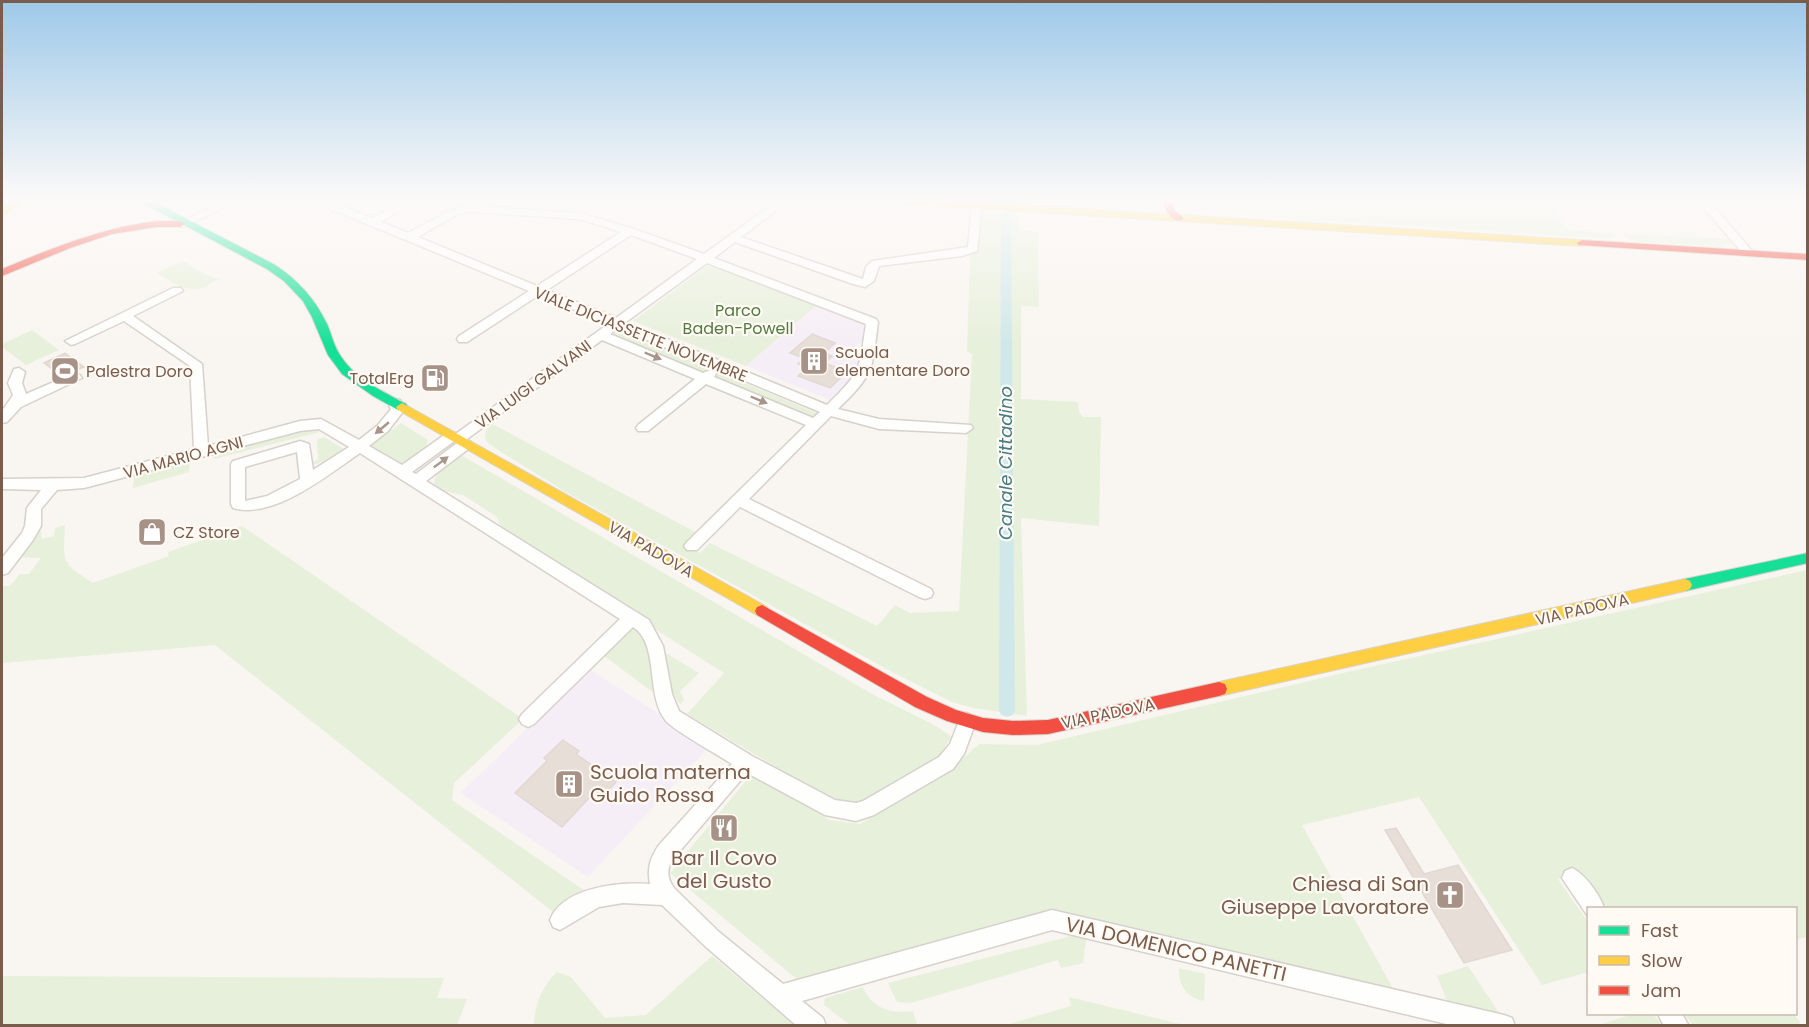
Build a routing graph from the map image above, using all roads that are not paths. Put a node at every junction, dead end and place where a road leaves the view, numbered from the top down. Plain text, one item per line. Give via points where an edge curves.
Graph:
1 (47, 249) edge
2 (64, 249) edge
3 (235, 249) edge
4 (434, 249) edge
5 (602, 249) edge
6 (678, 249) edge
7 (718, 249) edge
8 (764, 249) edge
9 (973, 249) edge
10 (1682, 249) edge
11 (1744, 249) edge
12 (1748, 253) junction
13 (1808, 257) edge
14 (705, 259) junction
15 (2, 268) edge
16 (2, 273) edge
17 (177, 291) dead end
18 (536, 291) junction
19 (125, 316) junction
20 (616, 324) junction
21 (601, 335) junction
22 (463, 339) dead end
23 (71, 341) dead end
24 (719, 366) junction
25 (19, 372) dead end
26 (75, 378) dead end
27 (705, 378) junction
28 (395, 403) junction
29 (16, 404) junction
30 (828, 411) junction
31 (2, 418) edge
32 (815, 424) junction
33 (643, 428) dead end
34 (966, 428) dead end
35 (458, 440) junction
36 (358, 448) junction
37 (201, 452) junction
38 (402, 472) junction
39 (416, 481) junction
40 (304, 482) junction
41 (2, 484) edge
42 (52, 485) junction
43 (739, 500) junction
44 (692, 546) dead end
45 (1808, 558) edge
46 (2, 569) edge
47 (925, 593) dead end
48 (637, 622) junction
49 (528, 719) dead end
50 (967, 722) junction
51 (745, 762) junction
52 (1572, 878) dead end
53 (663, 890) junction
54 (1593, 907) edge
55 (560, 920) dead end
56 (780, 996) junction
57 (815, 1026) edge
58 (1504, 1026) edge

1 - 15 main road
2 - 16 main road
3 - 28 main road, VIA PADOVA via 291,280 309,302 336,360 353,378
4 - 18 street, VIALE DICIASSETTE NOVEMBRE
5 - 18 street
6 - 14 street
7 - 14 street, VIA LUIGI GALVANI
8 - 9 street via 865,283 876,263
10 - 12 main road
11 - 12 street
12 - 13 main road
14 - 20 street, VIA LUIGI GALVANI
14 - 30 street via 872,322 863,375
17 - 19 street
18 - 20 street, VIALE DICIASSETTE NOVEMBRE
18 - 22 street
19 - 23 street
19 - 37 street via 196,364
20 - 21 street, VIA LUIGI GALVANI
20 - 24 street, VIALE DICIASSETTE NOVEMBRE
21 -> 27 street, VIALE DICIASSETTE NOVEMBRE
21 - 35 street, VIA LUIGI GALVANI
24 - 27 street
24 - 30 street, VIALE DICIASSETTE NOVEMBRE
25 - 29 street via 15,383 20,395
26 - 29 street
27 -> 32 street, VIALE DICIASSETTE NOVEMBRE
27 - 33 street
28 - 35 main road, VIA PADOVA
28 -> 36 street via 398,408 392,419
29 - 31 street
30 - 32 street
30 - 34 street, VIALE DICIASSETTE NOVEMBRE via 868,423
32 - 43 street
35 - 38 street
39 -> 35 street
35 - 50 main road, VIA PADOVA via 921,702
36 - 37 street, VIA MARIO AGNI via 317,424
36 - 38 street
36 - 40 street
37 - 42 street, VIA MARIO AGNI via 84,483
38 - 39 street
39 - 48 street
40 - 40 street via 307,479 303,446 243,462 237,467 238,504 244,507 280,497
41 - 42 street, VIA MARIO AGNI
42 - 46 street via 34,508 28,536
43 - 44 street
43 - 47 street
45 - 50 main road, VIA PADOVA via 1048,727 985,727
48 - 49 street
48 - 51 street via 654,640 661,688 673,716
50 - 51 street via 958,748 946,763 877,804 856,812 832,809
51 - 53 street via 660,861 658,872
52 - 54 street
53 - 55 street via 598,895
53 - 56 street via 712,939
56 - 57 street
56 - 58 street, VIA DOMENICO PANETTI via 1052,920

